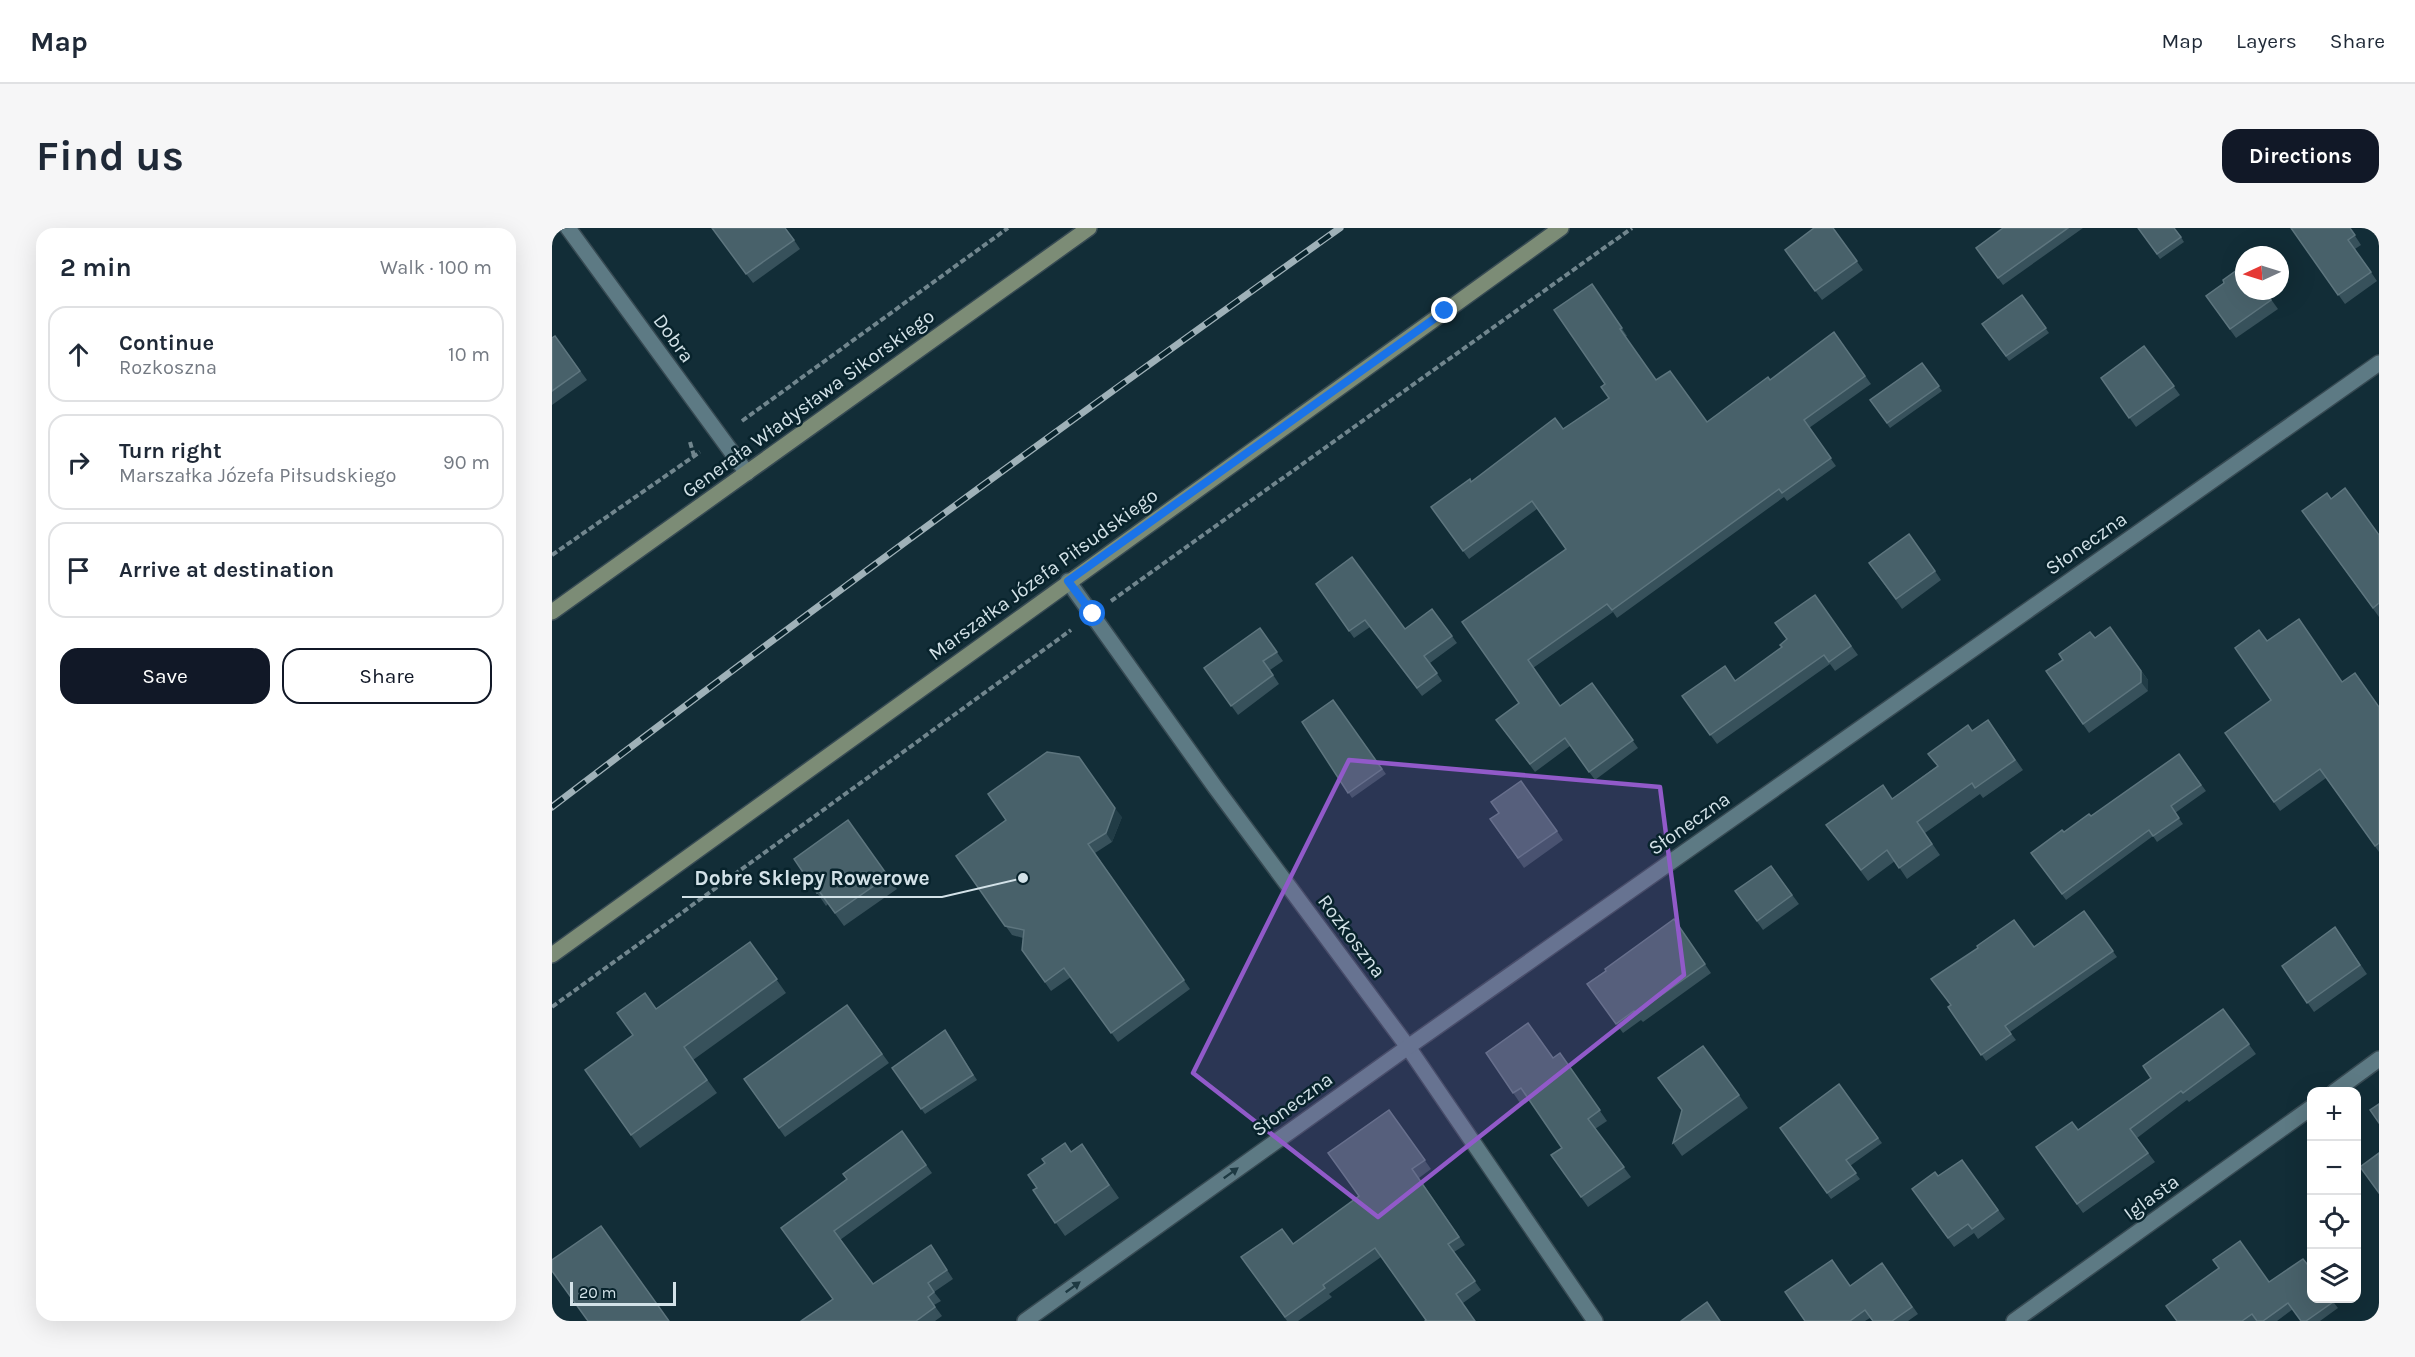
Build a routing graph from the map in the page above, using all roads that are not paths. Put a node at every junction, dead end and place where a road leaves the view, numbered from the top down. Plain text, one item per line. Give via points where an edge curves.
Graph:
1 (568, 228) edge
2 (1089, 228) edge
3 (1561, 228) edge
4 (2379, 363) edge
5 (747, 473) junction
6 (1068, 581) junction
7 (552, 612) edge
8 (552, 955) edge
9 (1408, 1047) junction
10 (2379, 1059) edge
11 (2341, 1087) edge
12 (2307, 1111) edge
13 (1025, 1321) edge
14 (1595, 1321) edge
15 (2014, 1321) edge

1 - 5 street, Dobra
2 - 5 main road, Generała Władysława Sikorskiego
3 - 6 main road, Marszałka Józefa Piłsudskiego
4 - 9 street, Słoneczna
5 - 7 main road, Generała Władysława Sikorskiego
6 - 8 main road, Marszałka Józefa Piłsudskiego
6 - 9 street, Rozkoszna
13 -> 9 street, Słoneczna
9 - 14 street, Rozkoszna
10 - 11 street
12 - 15 street, Iglasta

